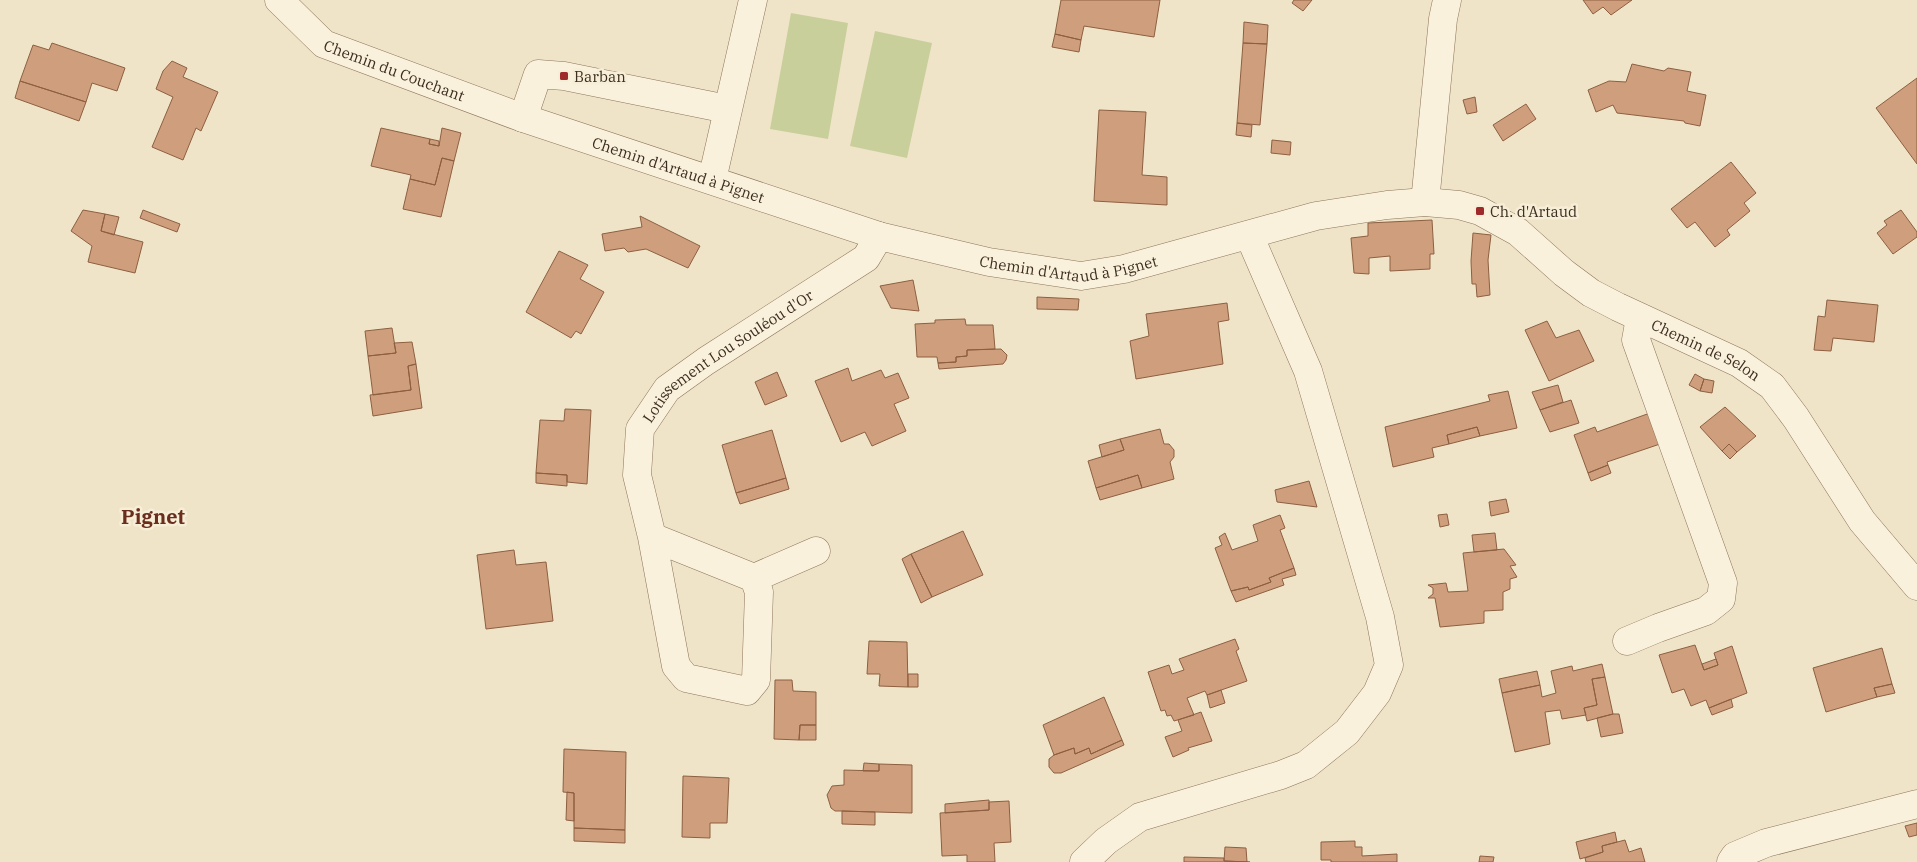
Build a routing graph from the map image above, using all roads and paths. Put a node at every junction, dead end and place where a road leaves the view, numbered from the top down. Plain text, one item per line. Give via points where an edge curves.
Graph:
1 (279, 0) edge
2 (753, 0) edge
3 (1447, 0) edge
4 (727, 109) junction
5 (523, 118) junction
6 (712, 180) junction
7 (1425, 202) junction
8 (1248, 235) junction
9 (879, 236) junction
10 (1640, 318) junction
11 (652, 537) junction
12 (816, 551) dead end
13 (754, 578) junction
14 (1917, 586) edge
15 (1627, 641) dead end
16 (1917, 804) edge
17 (1084, 862) edge
18 (1730, 862) edge

1 - 5 street, Chemin du Couchant via 324,44
2 - 4 street
3 - 7 street
4 - 5 street via 564,76 538,74
4 - 6 street
5 - 6 street, Chemin d'Artaud à Pignet
6 - 9 street, Chemin d'Artaud à Pignet
7 - 8 street, Chemin d'Artaud à Pignet via 1316,216
7 - 10 street, Chemin de Selon via 1459,205 1480,211 1518,232 1591,293
8 - 9 street, Chemin d'Artaud à Pignet via 1124,270 1082,276 989,262
8 - 17 street via 1308,371 1380,617 1389,665 1377,693 1347,732 1306,765 1140,817 1106,841
9 - 11 street, Lotissement Lou Souléou d'Or via 866,258 706,361 667,390 640,428 637,475
10 - 14 street, Chemin de Selon via 1739,363 1772,386 1862,521
10 - 15 street via 1636,340 1723,583 1721,599 1706,611
11 - 13 street
11 - 13 street, Lotissement Lou Souléou d'Or via 676,666 686,678 747,691 756,680 759,592
12 - 13 street
16 - 18 street via 1766,843 1736,856

